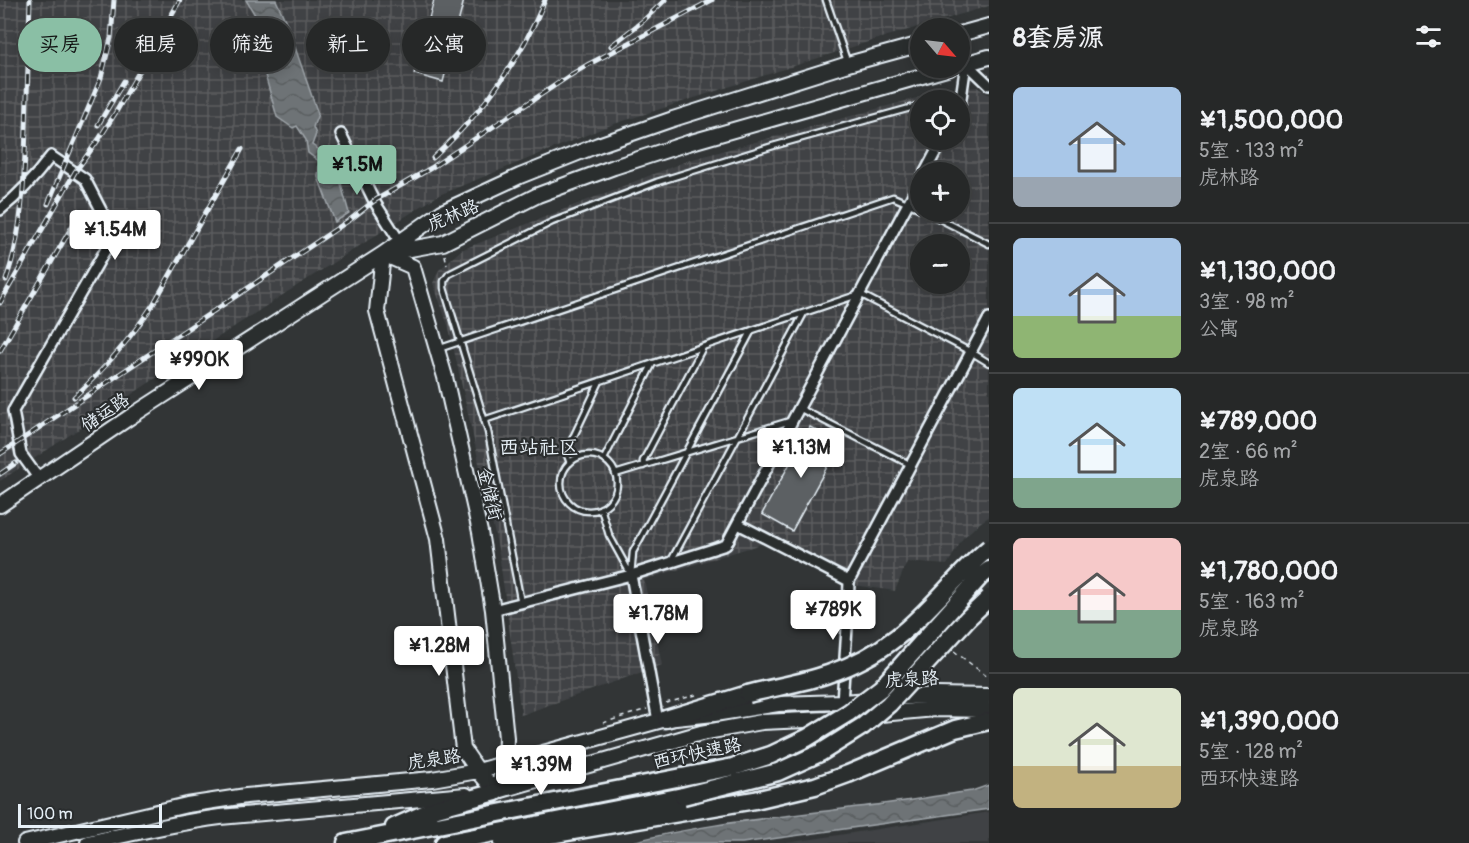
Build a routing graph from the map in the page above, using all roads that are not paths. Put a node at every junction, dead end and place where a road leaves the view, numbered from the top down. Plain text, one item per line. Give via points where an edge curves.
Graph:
1 (826, 0) edge
2 (989, 26) edge
3 (970, 31) edge
4 (910, 47) edge
5 (989, 57) edge
6 (970, 62) edge
7 (848, 64) junction
8 (970, 70) edge
9 (915, 78) edge
10 (989, 85) edge
11 (910, 108) edge
12 (341, 134) dead end
13 (909, 203) joint
14 (0, 210) edge
15 (946, 222) edge
16 (400, 242) junction
17 (989, 244) edge
18 (383, 254) junction
19 (860, 294) junction
20 (804, 313) junction
21 (989, 318) edge
22 (752, 330) junction
23 (461, 341) junction
24 (703, 346) junction
25 (437, 349) junction
26 (971, 352) junction
27 (653, 363) junction
28 (989, 363) edge
29 (600, 381) junction
30 (799, 408) junction
31 (484, 420) junction
32 (793, 420) junction
33 (738, 437) junction
34 (687, 452) junction
35 (604, 459) junction
36 (570, 463) junction
37 (911, 465) junction
38 (643, 466) junction
39 (615, 474) junction
40 (39, 479) junction
41 (0, 505) edge
42 (601, 508) junction
43 (738, 524) junction
44 (989, 548) edge
45 (670, 562) junction
46 (989, 570) edge
47 (631, 575) junction
48 (849, 581) junction
49 (989, 598) edge
50 (521, 603) junction
51 (493, 610) junction
52 (989, 696) edge
53 (842, 702) junction
54 (989, 710) edge
55 (662, 720) junction
56 (989, 720) edge
57 (506, 764) junction
58 (478, 771) junction
59 (496, 792) junction
60 (369, 838) junction
61 (25, 843) edge
62 (88, 843) edge
63 (347, 843) edge
64 (444, 843) edge
65 (503, 843) edge

1 - 7 lane
2 - 3 street
4 - 7 street, 虎林路
5 - 6 street
7 - 16 street, 虎林路 via 597,145 442,212
8 - 10 street
9 - 18 street, 虎林路 via 614,167 538,195 443,243
11 - 23 lane via 657,182 552,222 448,274 444,288
12 - 16 street via 374,201
13 - 19 street
13 - 23 lane via 893,197
14 - 40 street via 51,156 85,179 114,235 13,411 21,454
15 - 17 lane
16 - 18 street, 虎林路
18 - 25 street, 金储街 via 413,267
18 - 40 street, 储运路
18 - 58 street via 377,311 438,539 463,748
19 - 20 lane
19 - 26 lane
19 - 30 street
20 - 22 lane
20 - 33 lane
21 - 26 street
22 - 24 lane
22 - 34 lane
23 - 25 lane
23 - 31 lane
24 - 27 lane
24 - 38 lane
25 - 51 street, 金储街 via 480,532
26 - 28 lane
26 - 37 street
27 - 29 lane
27 - 35 lane
29 - 31 lane
29 - 36 lane via 570,444
30 - 32 street
30 - 37 lane
31 - 50 lane
32 - 33 lane
32 - 43 street
33 - 34 lane
33 - 45 lane
34 - 38 lane
34 - 47 lane via 633,552
35 - 36 lane via 590,454
35 - 39 lane
36 - 42 lane via 561,483 567,500 582,510
37 - 48 street
38 - 39 lane
39 - 42 lane via 614,495
40 - 41 street, 储运路
42 - 47 lane via 609,535
43 - 45 street via 726,545
43 - 48 street
44 - 55 highway, bridge via 896,638 862,659 828,674
45 - 47 street
46 - 60 highway, 西环快速路, bridge via 881,688 807,738 771,755 733,767
47 - 50 street
47 - 55 street
48 - 53 street
49 - 64 highway, 西环快速路, bridge via 889,704 863,726 820,753 778,772 683,796
50 - 51 street
51 - 57 street, 金储街
52 - 53 street, 虎泉路 via 936,695
53 - 55 street, 虎泉路 via 778,704
54 - 59 street, 虎泉路 via 935,709 762,722 701,734
55 - 57 street, 虎泉路
56 - 65 highway via 955,729 815,786
57 - 58 street, 虎泉路
57 - 59 street, 金储街
58 - 59 street
58 - 61 street, 虎泉路 via 187,805
59 - 60 highway via 437,808
59 - 62 street, 虎泉路 via 220,816
60 - 63 highway, 西环快速路

